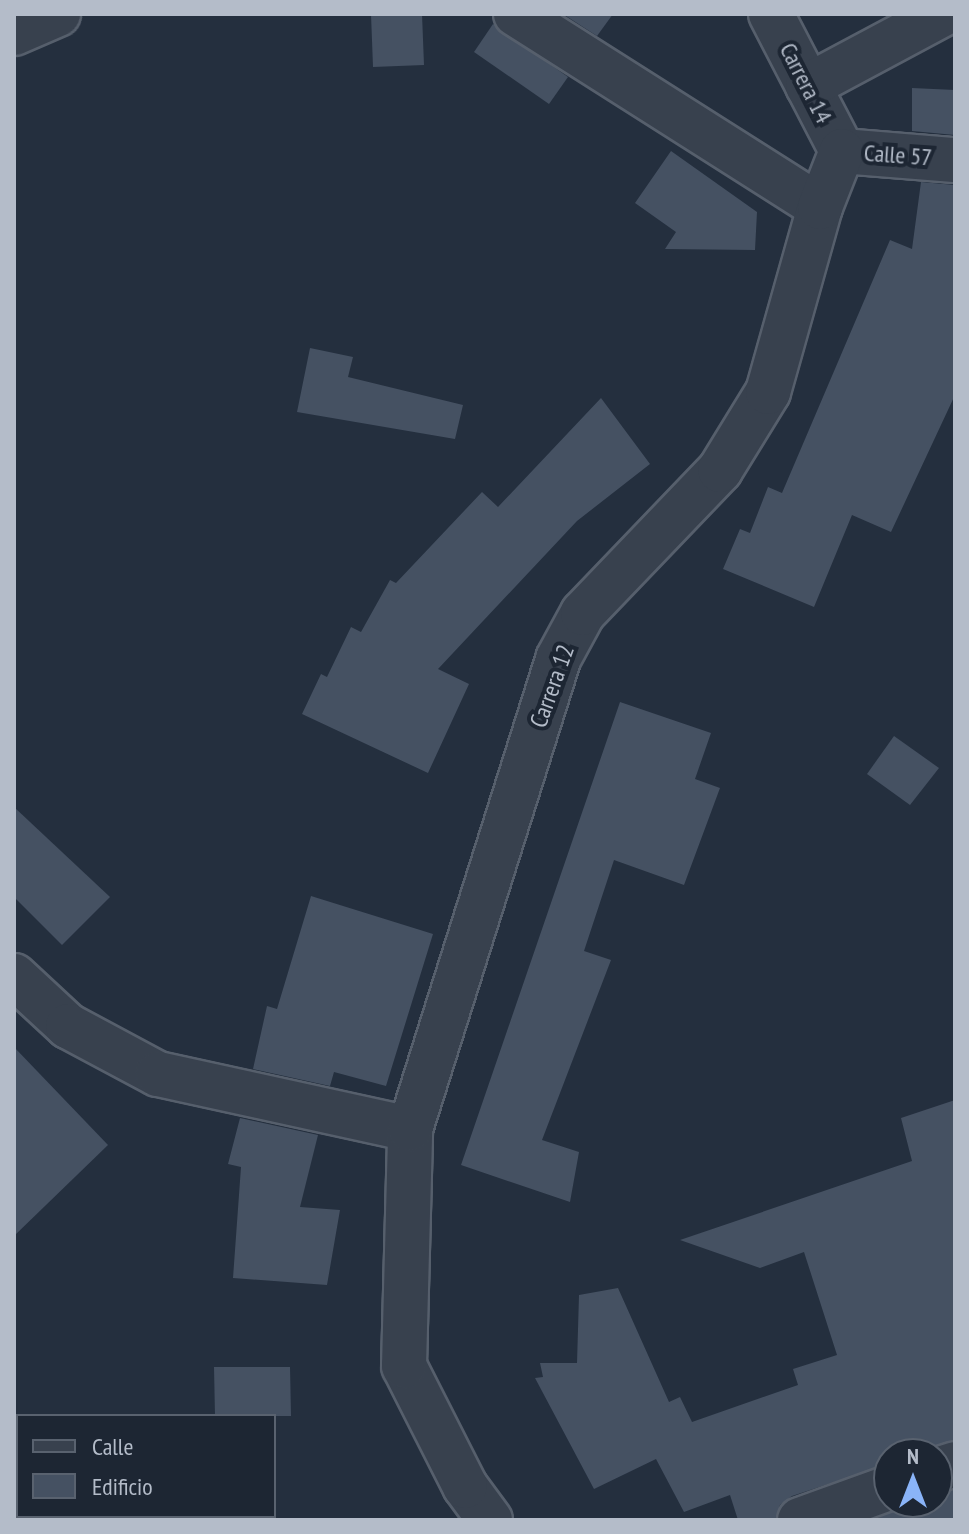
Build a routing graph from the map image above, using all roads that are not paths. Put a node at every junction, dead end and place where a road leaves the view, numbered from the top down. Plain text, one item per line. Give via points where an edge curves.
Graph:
1 (58, 14) edge
2 (516, 14) edge
3 (771, 14) edge
4 (943, 14) edge
5 (14, 33) edge
6 (808, 86) junction
7 (842, 151) junction
8 (955, 160) edge
9 (820, 207) junction
10 (14, 976) edge
11 (410, 1129) junction
12 (873, 1494) edge
13 (490, 1520) edge
14 (800, 1520) edge

1 - 5 street
2 - 9 street
3 - 6 street, Carrera 14
4 - 6 street
6 - 7 street, Carrera 14
7 - 8 street, Calle 57
7 - 9 street, Carrera 12
9 - 11 street, Carrera 12 via 768,392 720,470 583,613 558,659
10 - 11 street via 68,1026 158,1074
11 - 13 street, Carrera 12 via 404,1366 465,1486
12 - 14 street

